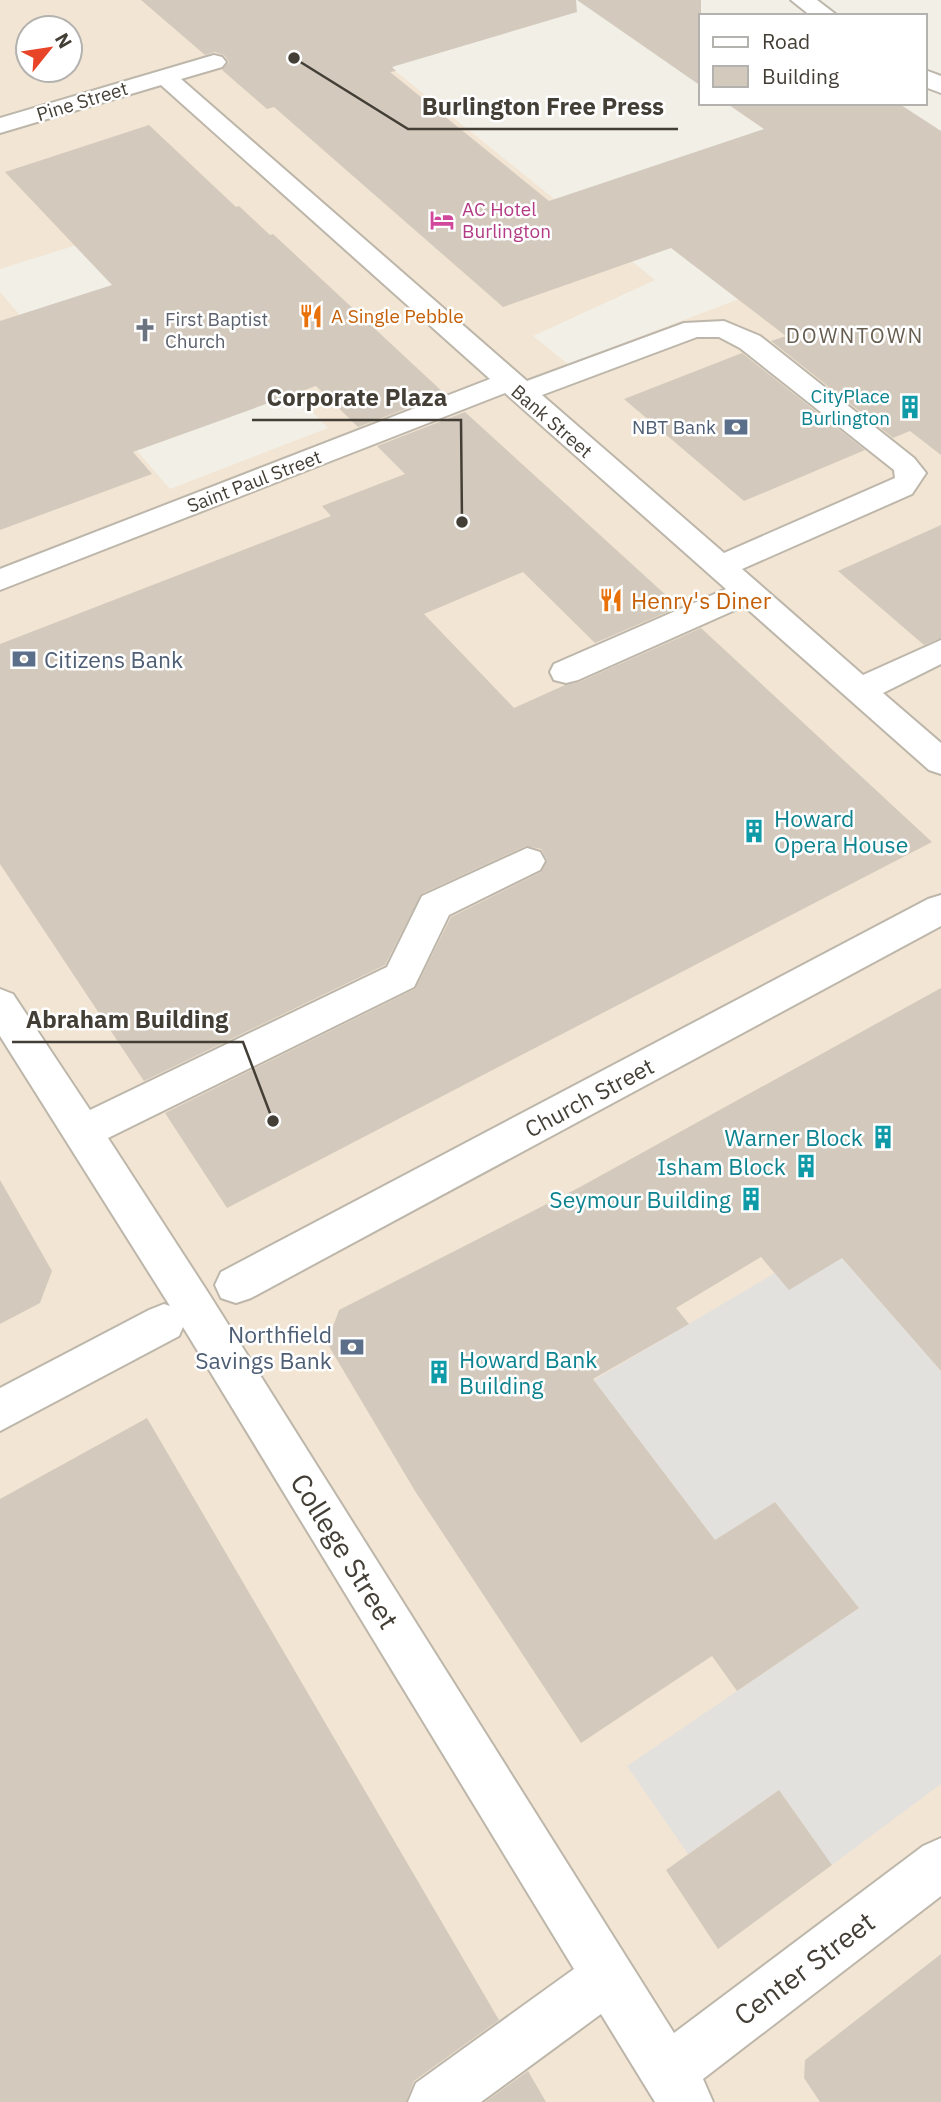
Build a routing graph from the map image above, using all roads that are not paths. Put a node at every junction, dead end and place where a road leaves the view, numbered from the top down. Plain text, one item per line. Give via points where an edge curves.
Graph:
1 (802, 0) edge
2 (824, 14) edge
3 (214, 62) dead end
4 (165, 77) junction
5 (0, 126) edge
6 (515, 387) junction
7 (719, 567) junction
8 (0, 580) edge
9 (747, 592) junction
10 (941, 651) edge
11 (566, 672) dead end
12 (859, 691) junction
13 (941, 762) edge
14 (527, 861) dead end
15 (941, 909) edge
16 (0, 1004) edge
17 (83, 1132) junction
18 (236, 1285) dead end
19 (164, 1323) dead end
20 (0, 1411) edge
21 (941, 1864) edge
22 (607, 1977) junction
23 (676, 2087) edge
24 (435, 2102) edge

1 - 2 street
3 - 4 street, Pine Street
4 - 5 street, Pine Street
4 - 6 street, Bank Street
6 - 7 street, Bank Street
6 - 7 street, Saint Paul Street via 694,329 724,329 750,342 911,473 901,488
6 - 8 street, Saint Paul Street
7 - 9 street, Bank Street
9 - 11 street
9 - 12 street, Bank Street
10 - 12 street
12 - 13 street, Bank Street
14 - 17 street via 435,905 401,977
15 - 18 street, Church Street
16 - 17 street, College Street
17 - 22 street, College Street
19 - 20 street
21 - 23 street, Center Street
22 - 23 street, College Street
22 - 24 street

